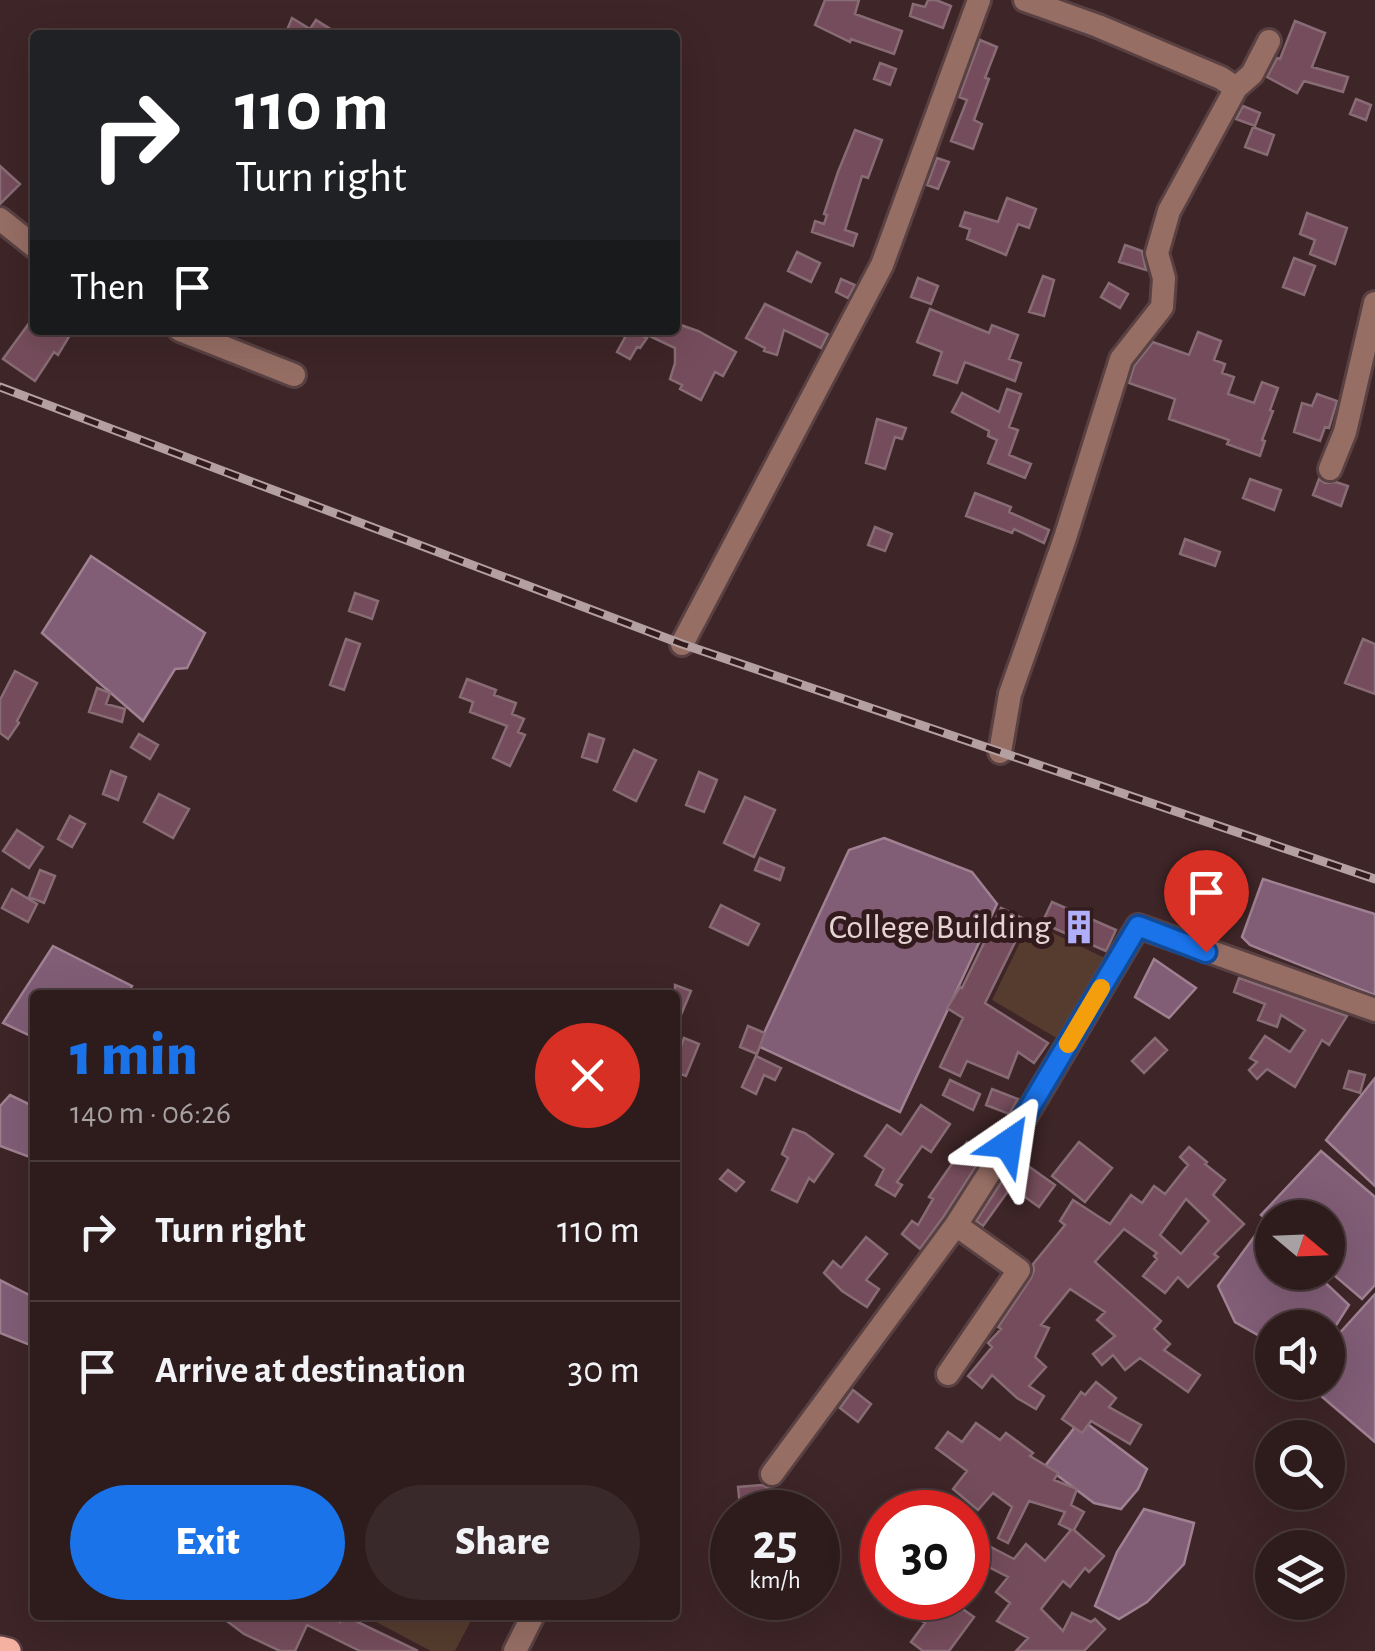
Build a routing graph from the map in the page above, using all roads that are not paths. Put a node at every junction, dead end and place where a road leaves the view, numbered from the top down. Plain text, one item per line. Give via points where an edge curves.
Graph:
1 (978, 0) edge
2 (1025, 0) edge
3 (1270, 41) dead end
4 (1236, 88) junction
5 (0, 219) edge
6 (30, 243) edge
7 (1375, 304) edge
8 (193, 335) edge
9 (294, 375) dead end
10 (1330, 469) dead end
11 (682, 644) dead end
12 (1000, 752) dead end
13 (1375, 1010) edge
14 (956, 1225) junction
15 (948, 1374) dead end
16 (772, 1474) dead end
17 (530, 1620) edge
18 (0, 1649) edge
19 (8, 1651) edge
20 (514, 1651) edge

1 - 11 street via 882,265
2 - 4 street
3 - 4 street
4 - 12 street via 1169,211 1158,253 1162,307 1121,360 1010,694
5 - 6 street
7 - 10 street
8 - 9 street
13 - 14 street via 1138,926
14 - 15 street via 1019,1270
14 - 16 street
17 - 20 street
18 - 19 main road

